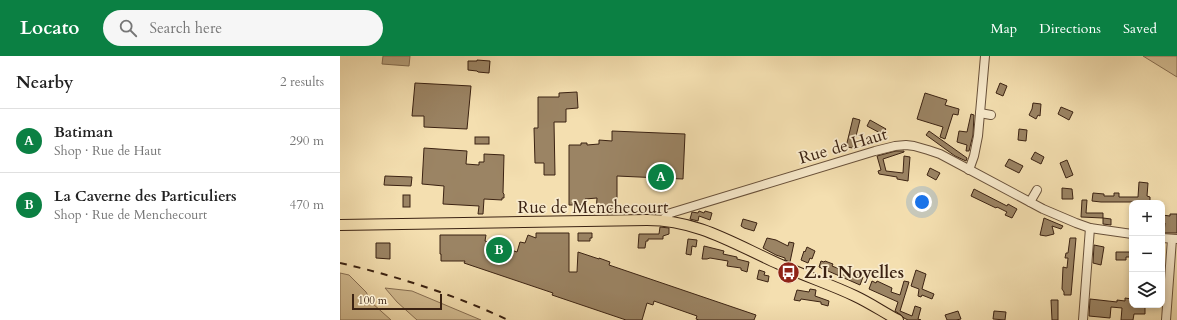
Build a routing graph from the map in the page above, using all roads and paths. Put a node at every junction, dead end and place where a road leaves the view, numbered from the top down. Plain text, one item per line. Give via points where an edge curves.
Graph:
1 (986, 56) edge
2 (980, 114) junction
3 (991, 115) dead end
4 (969, 170) junction
5 (1037, 190) dead end
6 (1030, 202) junction
7 (681, 210) junction
8 (662, 220) junction
9 (674, 222) junction
10 (340, 225) edge
11 (1090, 228) junction
12 (1129, 234) edge
13 (1174, 239) edge
14 (898, 320) edge
15 (1083, 320) edge
16 (1166, 320) edge

1 - 2 street
2 - 3 street
2 - 4 street via 978,136
4 - 6 street, Rue de Haut
4 - 7 street, Rue de Haut via 928,150 914,146 895,146
5 - 6 street
6 - 11 street, Rue de Haut
7 - 8 street, Rue de Haut via 668,214
7 - 9 street
8 - 9 main road, Rue de Menchecourt
8 - 10 main road, Rue de Menchecourt
9 - 14 main road, Rue de Menchecourt via 723,237 790,269 854,295
11 - 12 street, Rue de Haut
11 - 15 street
13 - 16 street

